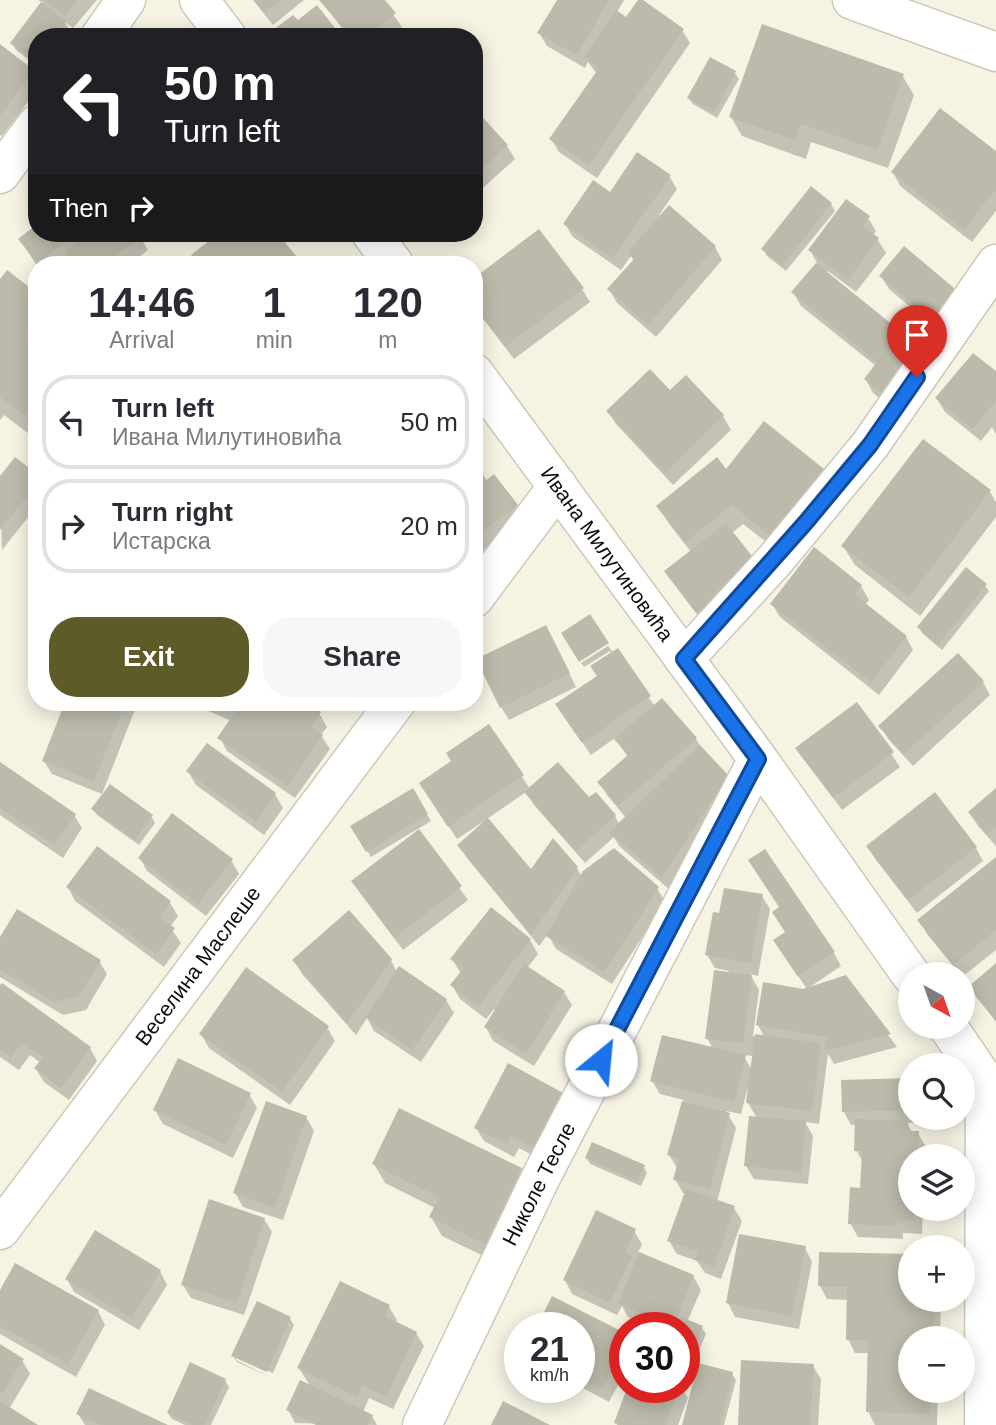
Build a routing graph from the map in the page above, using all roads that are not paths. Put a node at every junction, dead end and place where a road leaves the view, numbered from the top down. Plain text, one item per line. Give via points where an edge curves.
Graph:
1 (126, 0) edge
2 (200, 0) edge
3 (852, 0) edge
4 (106, 28) edge
5 (220, 28) edge
6 (996, 52) edge
7 (28, 136) edge
8 (0, 174) edge
9 (996, 264) edge
10 (483, 385) edge
11 (558, 486) junction
12 (483, 586) edge
13 (684, 659) junction
14 (389, 711) edge
15 (758, 759) junction
16 (902, 962) edge
17 (958, 1040) edge
18 (991, 1083) edge
19 (0, 1230) edge
20 (422, 1425) edge
21 (984, 1425) edge

1 - 4 street
2 - 5 street
3 - 6 street
7 - 8 street
9 - 13 street via 870,445 775,560
10 - 11 street, Ивана Милутиновића
11 - 12 street
11 - 13 street, Ивана Милутиновића
13 - 15 street, Ивана Милутиновића
14 - 19 street, Веселина Маслеше
15 - 16 street, Ивана Милутиновића
15 - 20 street, Николе Тесле via 541,1177
17 - 18 street
18 - 21 street

